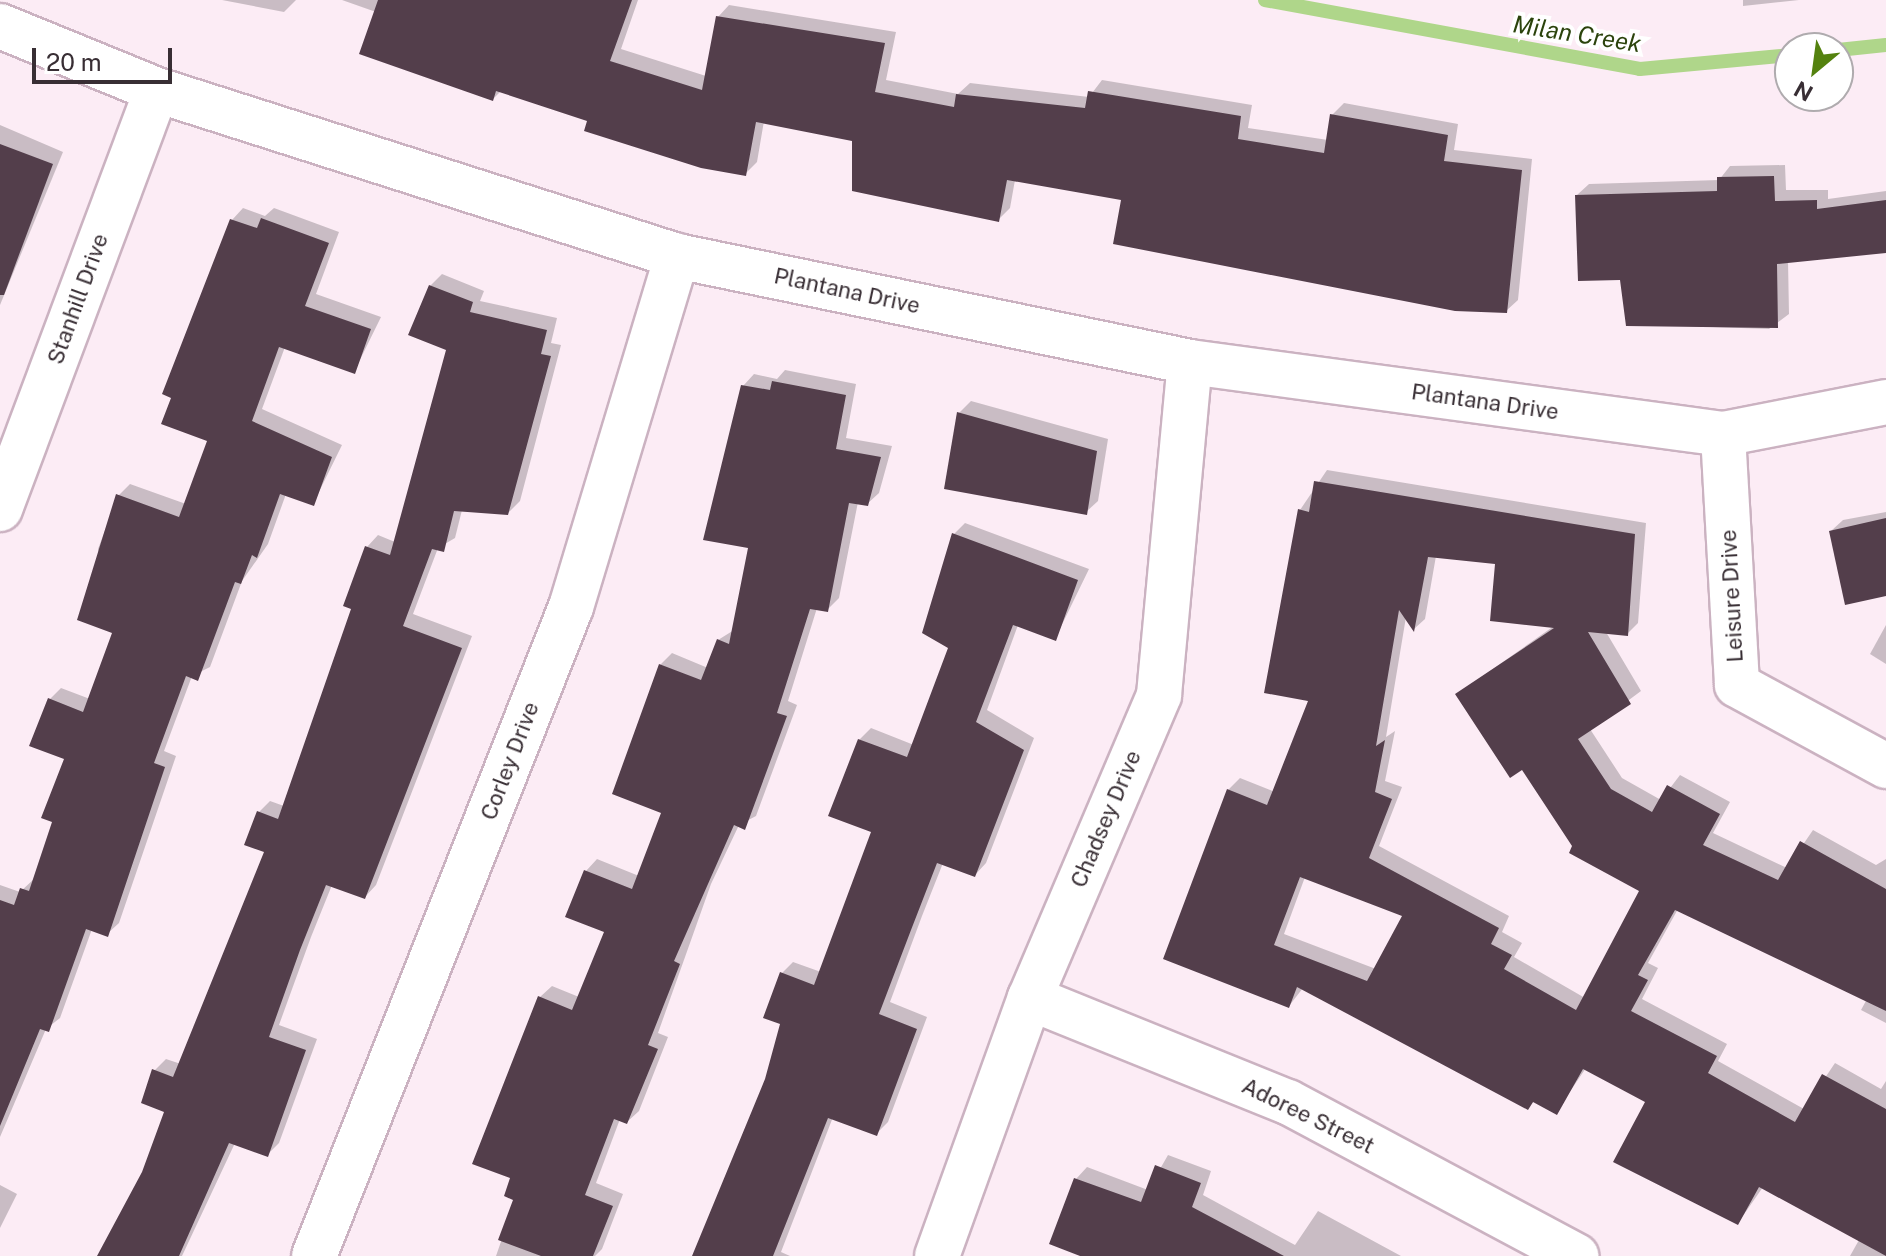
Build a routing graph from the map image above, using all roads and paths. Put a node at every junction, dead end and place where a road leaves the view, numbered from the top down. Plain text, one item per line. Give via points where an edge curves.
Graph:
1 (0, 26) edge
2 (157, 90) junction
3 (677, 256) junction
4 (1190, 362) junction
5 (1886, 402) edge
6 (1723, 434) junction
7 (0, 509) edge
8 (1886, 766) edge
9 (1030, 998) junction
10 (314, 1256) edge
11 (937, 1256) edge
12 (1576, 1256) edge

1 - 2 street, Plantana Drive
2 - 3 street, Plantana Drive
2 - 7 street, Stanhill Drive
3 - 4 street, Plantana Drive
3 - 10 street, Corley Drive via 571,607
4 - 6 street, Plantana Drive
4 - 9 street, Chadsey Drive via 1159,695
5 - 6 street, Plantana Drive
6 - 8 street, Leisure Drive via 1737,685
9 - 11 street, Chadsey Drive
9 - 12 street, Adoree Street via 1288,1102

